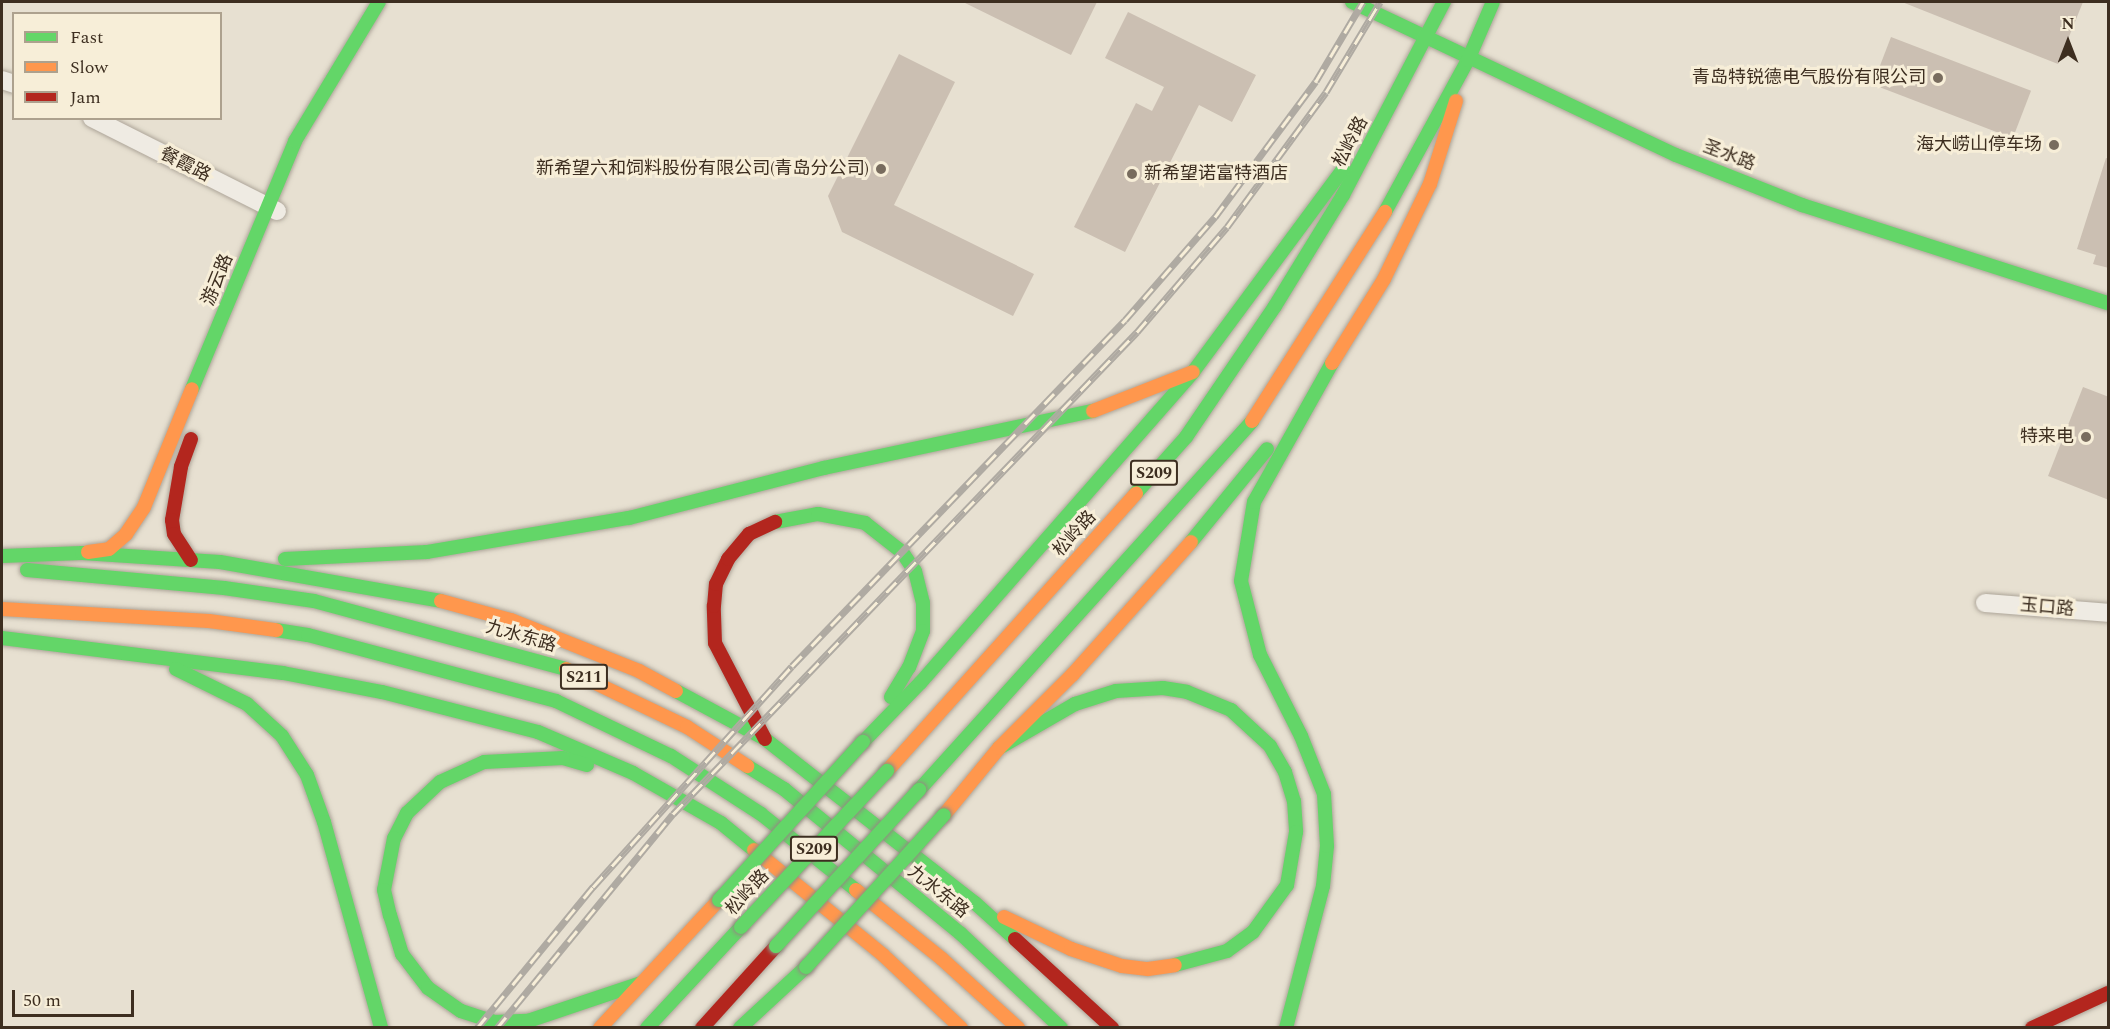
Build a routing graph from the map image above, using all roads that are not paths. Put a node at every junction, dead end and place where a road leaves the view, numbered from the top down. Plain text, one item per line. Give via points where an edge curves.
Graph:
1 (379, 2) edge
2 (396, 2) edge
3 (1352, 2) edge
4 (1444, 2) edge
5 (1493, 2) edge
6 (1427, 40) junction
7 (1468, 60) junction
8 (96, 120) edge
9 (1373, 140) junction
10 (273, 209) junction
11 (2109, 303) edge
12 (1193, 372) junction
13 (213, 377) dead end
14 (1311, 397) junction
15 (197, 422) dead end
16 (82, 553) junction
17 (2, 556) edge
18 (191, 560) junction
19 (220, 562) junction
20 (2, 568) edge
21 (1985, 603) dead end
22 (2, 609) edge
23 (2109, 613) edge
24 (2, 638) edge
25 (150, 657) junction
26 (765, 739) junction
27 (863, 742) junction
28 (999, 748) junction
29 (656, 786) junction
30 (975, 903) junction
31 (640, 983) junction
32 (781, 991) junction
33 (2109, 993) edge
34 (926, 998) junction
35 (381, 1028) edge
36 (600, 1028) edge
37 (647, 1028) edge
38 (702, 1028) edge
39 (740, 1028) edge
40 (755, 1028) edge
41 (950, 1028) edge
42 (961, 1028) edge
43 (1018, 1028) edge
44 (1061, 1028) edge
45 (1112, 1028) edge
46 (1286, 1028) edge
47 (2032, 1028) edge

1 - 10 main road, 游云路 via 295,141
2 - 10 main road, 游云路 via 305,147
3 - 6 main road, 圣水路
4 - 6 main road, 松岭路 / S209
5 - 7 main road, S209
6 - 7 main road, 圣水路
6 - 9 main road, 松岭路 / S209
7 - 11 main road, 圣水路 via 1676,154 1802,205
7 - 14 main road via 1430,184 1384,279
7 - 38 main road, S209, bridge via 1377,227 1252,420
8 - 10 street, 餐霞路
9 - 12 main road via 1340,172
9 - 37 main road, 松岭路 / S209, bridge via 1275,306 1186,437 887,771
10 - 13 main road, 游云路
10 - 16 main road, 游云路 via 144,507 126,534 109,549
12 - 19 main road via 1121,403 1063,419 824,468 629,518 427,552
12 - 27 main road
14 - 28 main road via 1173,563 1073,674
14 - 46 main road via 1254,502 1241,582 1260,655 1301,736 1324,794 1327,846 1323,886
15 - 18 main road via 181,467 172,520 174,534
16 - 17 main road
16 - 18 main road
18 - 19 main road
19 - 26 main road via 411,593 511,620 639,671
20 - 44 main road, 九水东路 / S211 via 224,588 314,601 571,670 687,727 784,789 961,934
21 - 23 street, 玉口路
22 - 43 main road, S211 via 209,621 308,635 556,701 670,756 761,814 942,959
24 - 25 main road
25 - 29 main road via 283,673 382,692 538,732
25 - 35 main road via 247,704 282,736 300,765 324,822
26 - 27 main road via 715,643 716,584 728,559 749,534 774,522 818,514 866,523 902,552 915,571 923,603 923,631 909,668
26 - 30 main road
27 - 31 main road, bridge
28 - 30 main road via 1075,704 1116,691 1163,688 1209,699 1248,723 1270,746 1285,772 1294,801 1294,861 1287,885 1253,932 1227,951 1173,966 1122,966 1071,949
28 - 32 main road, bridge via 944,815
29 - 31 main road via 563,758 484,762 440,782 407,813 387,861 384,890 402,954 428,988 461,1011 494,1022 528,1021
29 - 34 main road via 722,824 883,955
30 - 45 main road
31 - 36 main road
32 - 39 main road
32 - 40 main road
33 - 47 main road
34 - 41 main road
34 - 42 main road

